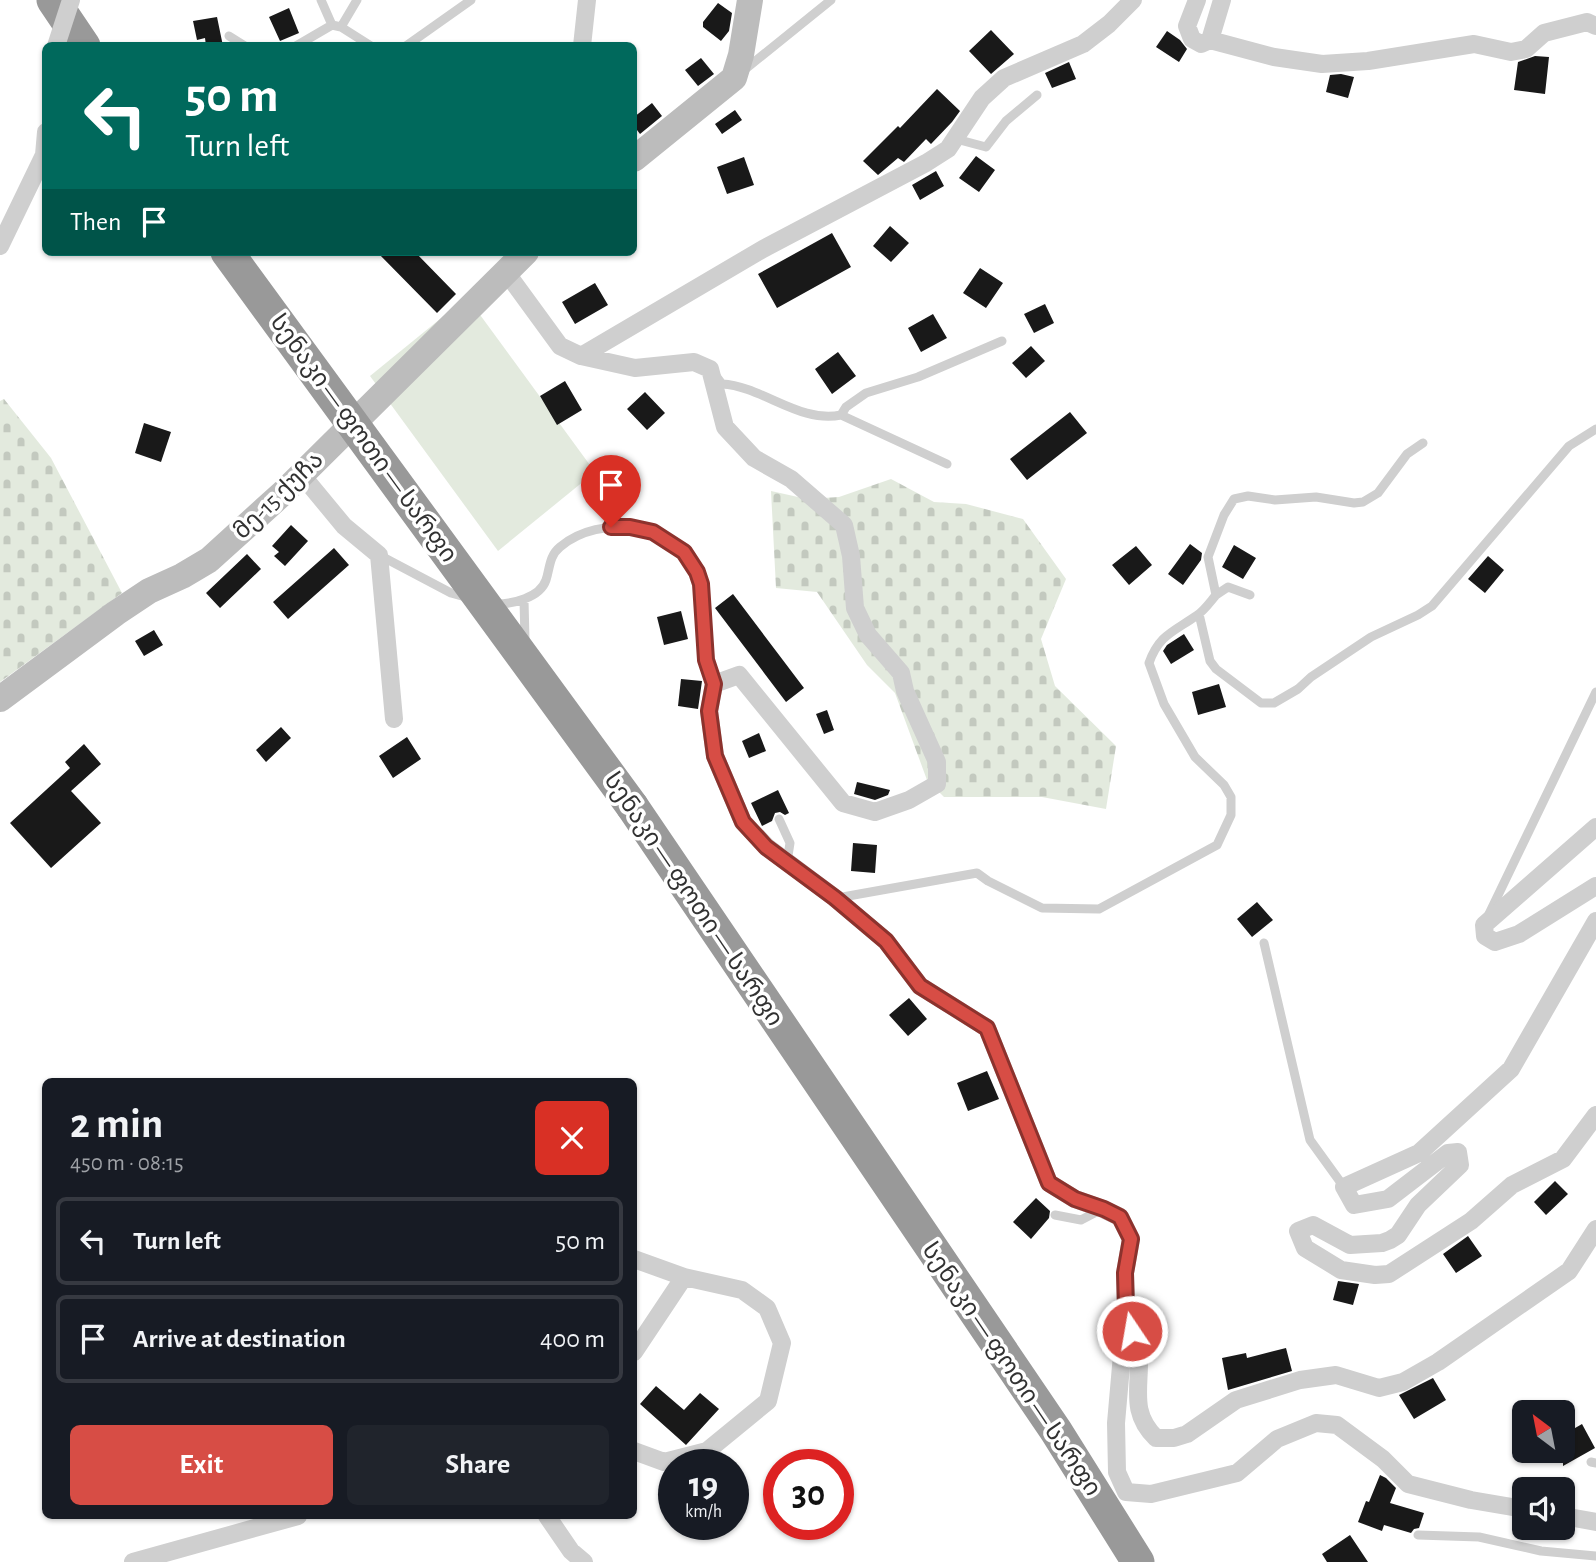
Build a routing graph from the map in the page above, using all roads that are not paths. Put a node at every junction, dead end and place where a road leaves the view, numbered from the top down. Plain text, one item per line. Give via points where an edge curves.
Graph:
1 (53, 0) edge
2 (71, 0) edge
3 (321, 0) edge
4 (357, 0) edge
5 (471, 0) edge
6 (587, 0) edge
7 (750, 0) edge
8 (831, 0) edge
9 (1133, 0) edge
10 (1197, 0) edge
11 (1222, 0) edge
12 (336, 26) junction
13 (1596, 26) edge
14 (229, 36) dead end
15 (1210, 40) junction
16 (57, 42) edge
17 (81, 42) edge
18 (239, 42) edge
19 (304, 42) edge
20 (364, 42) edge
21 (412, 42) edge
22 (582, 42) edge
23 (734, 78) junction
24 (1037, 95) dead end
25 (956, 139) junction
26 (637, 157) edge
27 (42, 159) edge
28 (0, 246) edge
29 (230, 256) edge
30 (522, 256) edge
31 (506, 272) junction
32 (1002, 341) dead end
33 (581, 356) junction
34 (710, 369) junction
35 (841, 415) junction
36 (1596, 429) edge
37 (1423, 443) dead end
38 (947, 464) dead end
39 (301, 474) junction
40 (379, 555) junction
41 (1216, 595) junction
42 (1250, 595) dead end
43 (524, 600) junction
44 (1199, 614) junction
45 (509, 664) dead end
46 (714, 684) junction
47 (1596, 692) edge
48 (0, 699) edge
49 (394, 719) dead end
50 (779, 819) dead end
51 (1596, 827) edge
52 (787, 862) junction
53 (1596, 886) edge
54 (835, 898) junction
55 (1596, 921) edge
56 (1484, 925) junction
57 (1264, 943) dead end
58 (1596, 1115) edge
59 (1344, 1188) junction
60 (1104, 1209) junction
61 (1055, 1215) dead end
62 (1596, 1229) edge
63 (637, 1260) edge
64 (684, 1277) junction
65 (1126, 1309) junction
66 (637, 1348) edge
67 (637, 1452) edge
68 (1512, 1507) edge
69 (1575, 1518) edge
70 (287, 1519) edge
71 (549, 1519) edge
72 (1596, 1522) edge
73 (1418, 1535) dead end
74 (1596, 1556) edge
75 (133, 1562) edge
76 (584, 1562) edge
77 (1138, 1562) edge

1 - 17 highway
2 - 16 street, bridge
3 - 12 lane
4 - 12 lane
5 - 21 lane
6 - 22 street
7 - 23 street
8 - 23 lane
9 - 25 street via 1083,44 1004,78 982,98
10 - 15 street via 1188,34 1201,44
11 - 15 street
12 - 19 lane
12 - 20 lane
13 - 15 street via 1587,22 1544,33 1526,49 1511,52 1474,44 1322,64
14 - 18 lane
23 - 26 street
24 - 25 lane via 1006,121 986,147
25 - 33 street via 926,163 763,249
27 - 28 street
29 - 77 highway, სენაკი — ფოთი — სარფი, bridge via 632,806 1056,1431
30 - 31 street, მე-15 ქუჩა
31 - 33 street via 560,346
31 - 39 street, მე-15 ქუჩა
32 - 35 lane via 918,377 866,393
33 - 34 street via 635,368 694,362
34 - 35 lane via 722,384 829,418
34 - 46 street via 725,427 754,458 791,479 844,525 855,608 868,635 901,673 937,762 937,784 875,812 843,803 739,675
35 - 38 lane
36 - 44 lane via 1569,446 1432,607 1371,637 1274,703 1261,703 1210,662
37 - 41 lane via 1407,454 1378,493 1363,502 1316,497 1234,499 1208,557
39 - 40 street via 344,526
39 - 48 street, მე-15 ქუჩა via 209,560 116,612
40 - 43 lane via 451,593 486,603
40 - 49 street
41 - 42 lane via 1228,587
41 - 44 lane
43 - 45 lane via 525,643
43 - 46 lane via 545,584 551,557 579,534 611,527 653,532 684,552 697,572 706,660
44 - 54 lane via 1172,629 1149,663 1164,704 1195,757 1231,797 1231,815 1217,845 1099,909 1042,908 977,873
46 - 52 street via 709,711 715,756 728,789 743,822
47 - 56 lane
50 - 52 lane via 790,843
51 - 56 street
52 - 54 street
53 - 56 street via 1519,934 1495,942 1485,936
54 - 60 street via 886,941 920,986 987,1028 1049,1183
55 - 59 street via 1511,1069 1419,1153
57 - 59 lane via 1310,1140
58 - 59 street via 1563,1159 1512,1185 1471,1222 1389,1274 1341,1270 1305,1248 1298,1231 1313,1225 1354,1245 1390,1240 1418,1205 1461,1165 1458,1152 1443,1156 1388,1199 1354,1205
60 - 61 lane via 1081,1220
60 - 65 street via 1120,1217 1131,1239 1125,1273
62 - 65 street via 1569,1271 1403,1382 1379,1388 1336,1375 1300,1380 1236,1399 1187,1434 1174,1438 1156,1438 1137,1409 1139,1353
63 - 64 street
64 - 66 street
64 - 67 street via 743,1290 767,1308 782,1343 768,1401 707,1451 664,1462
65 - 68 street via 1116,1423 1117,1472 1126,1492 1151,1494 1237,1473 1277,1439 1316,1423 1338,1425 1408,1484
69 - 72 street
70 - 75 street
71 - 76 street
73 - 74 lane via 1479,1537 1541,1551

